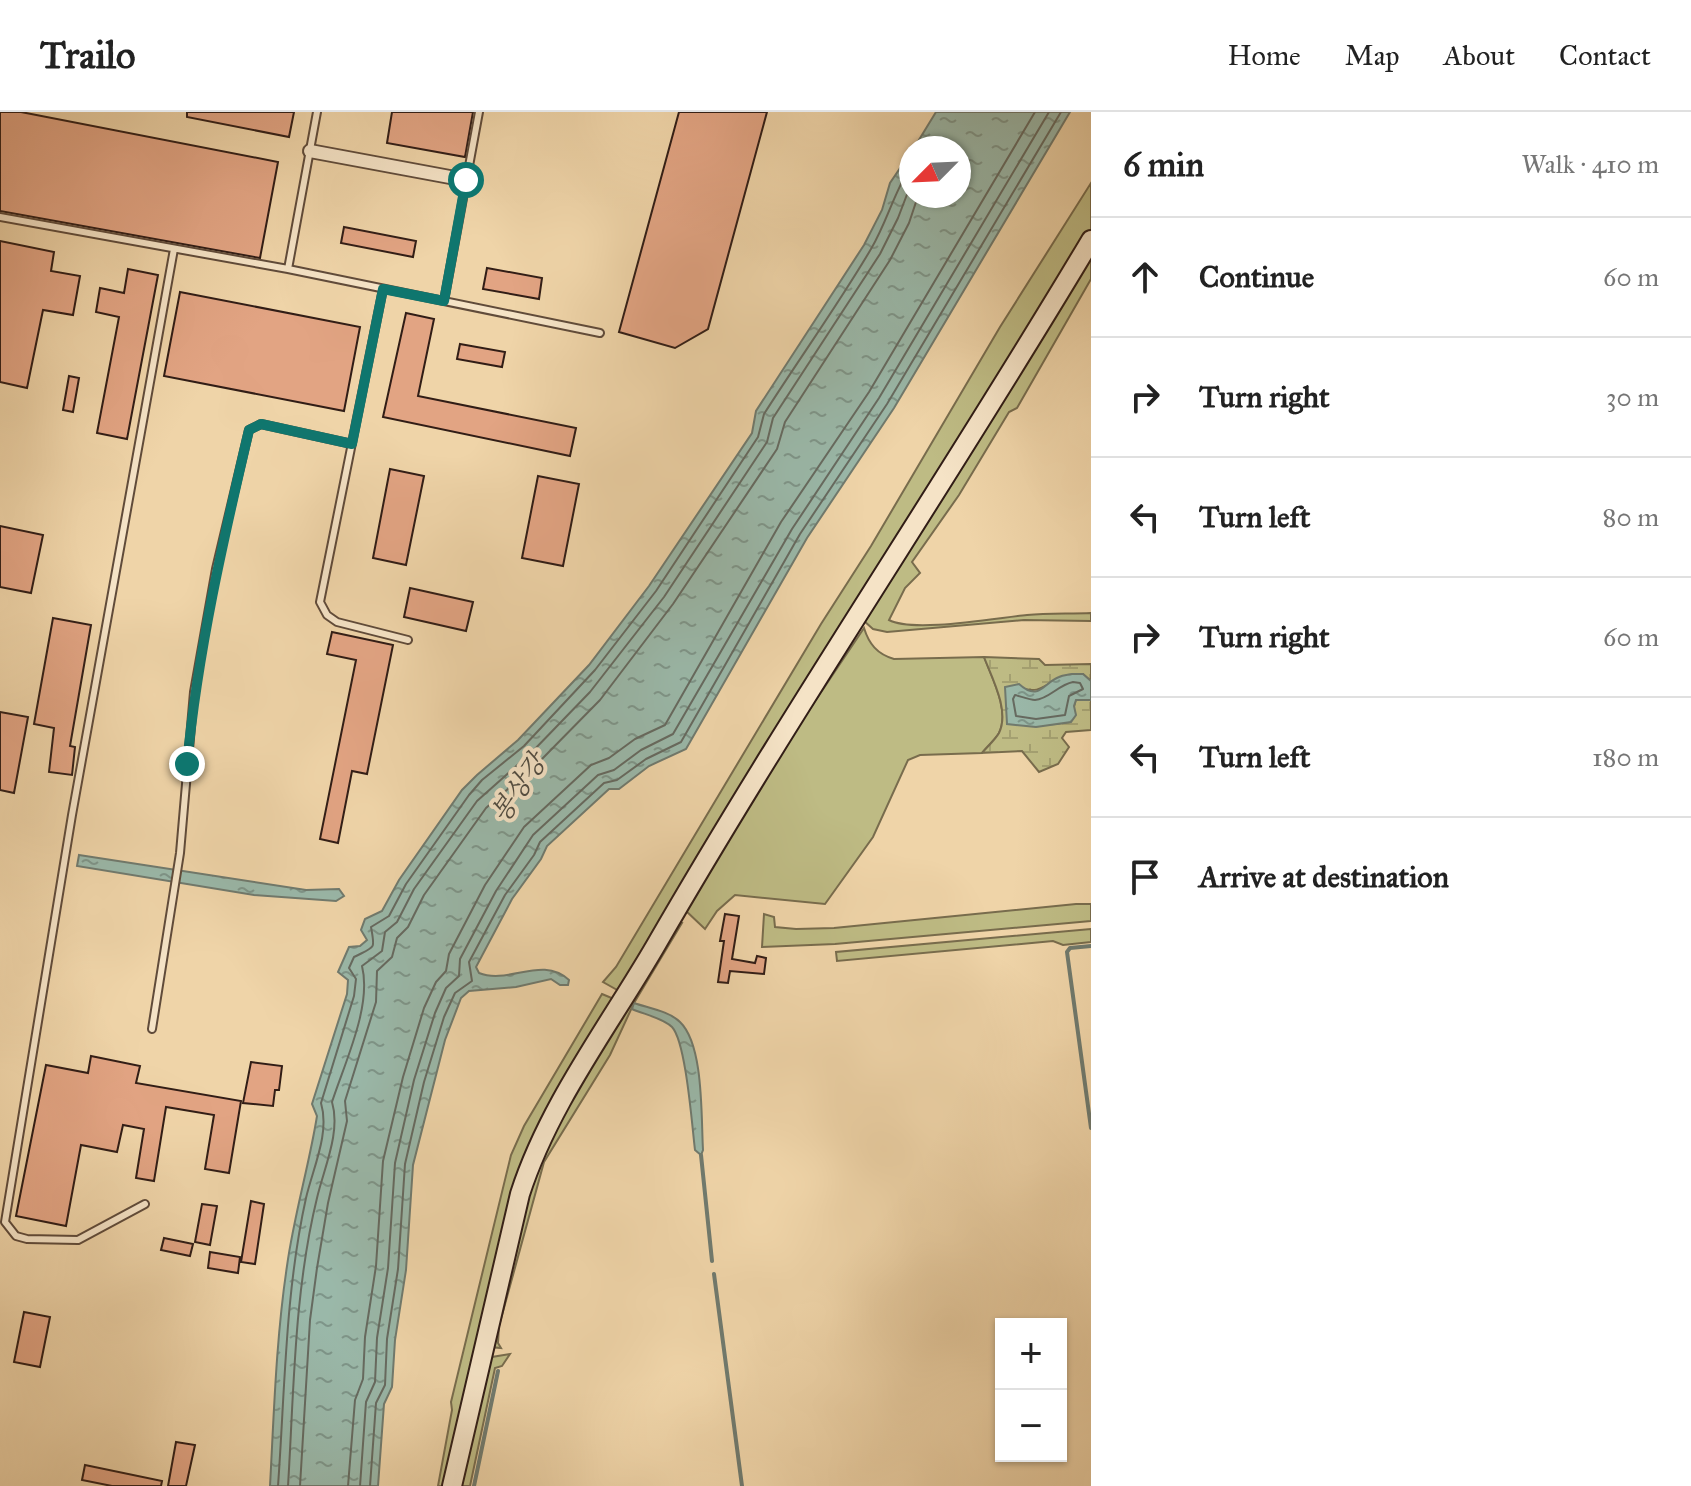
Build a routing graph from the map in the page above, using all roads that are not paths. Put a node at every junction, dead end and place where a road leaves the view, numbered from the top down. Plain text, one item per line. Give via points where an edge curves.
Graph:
1 (317, 112) edge
2 (479, 112) edge
3 (310, 151) junction
4 (466, 180) junction
5 (0, 217) edge
6 (1091, 240) edge
7 (174, 249) junction
8 (288, 269) junction
9 (383, 289) junction
10 (444, 301) junction
11 (600, 333) dead end
12 (352, 444) junction
13 (408, 640) dead end
14 (152, 1029) dead end
15 (145, 1204) dead end
16 (452, 1486) edge

1 - 3 lane
2 - 4 lane
3 - 4 street
3 - 8 lane
4 - 10 lane
5 - 7 lane
6 - 16 main road via 556,1110 520,1194
7 - 8 lane
7 - 15 lane via 5,1222 16,1236 27,1239 78,1240
8 - 9 lane
9 - 10 lane
9 - 12 lane
10 - 11 lane
12 - 13 lane via 320,602 337,622
12 - 14 lane via 261,424 249,430 194,692 180,853

